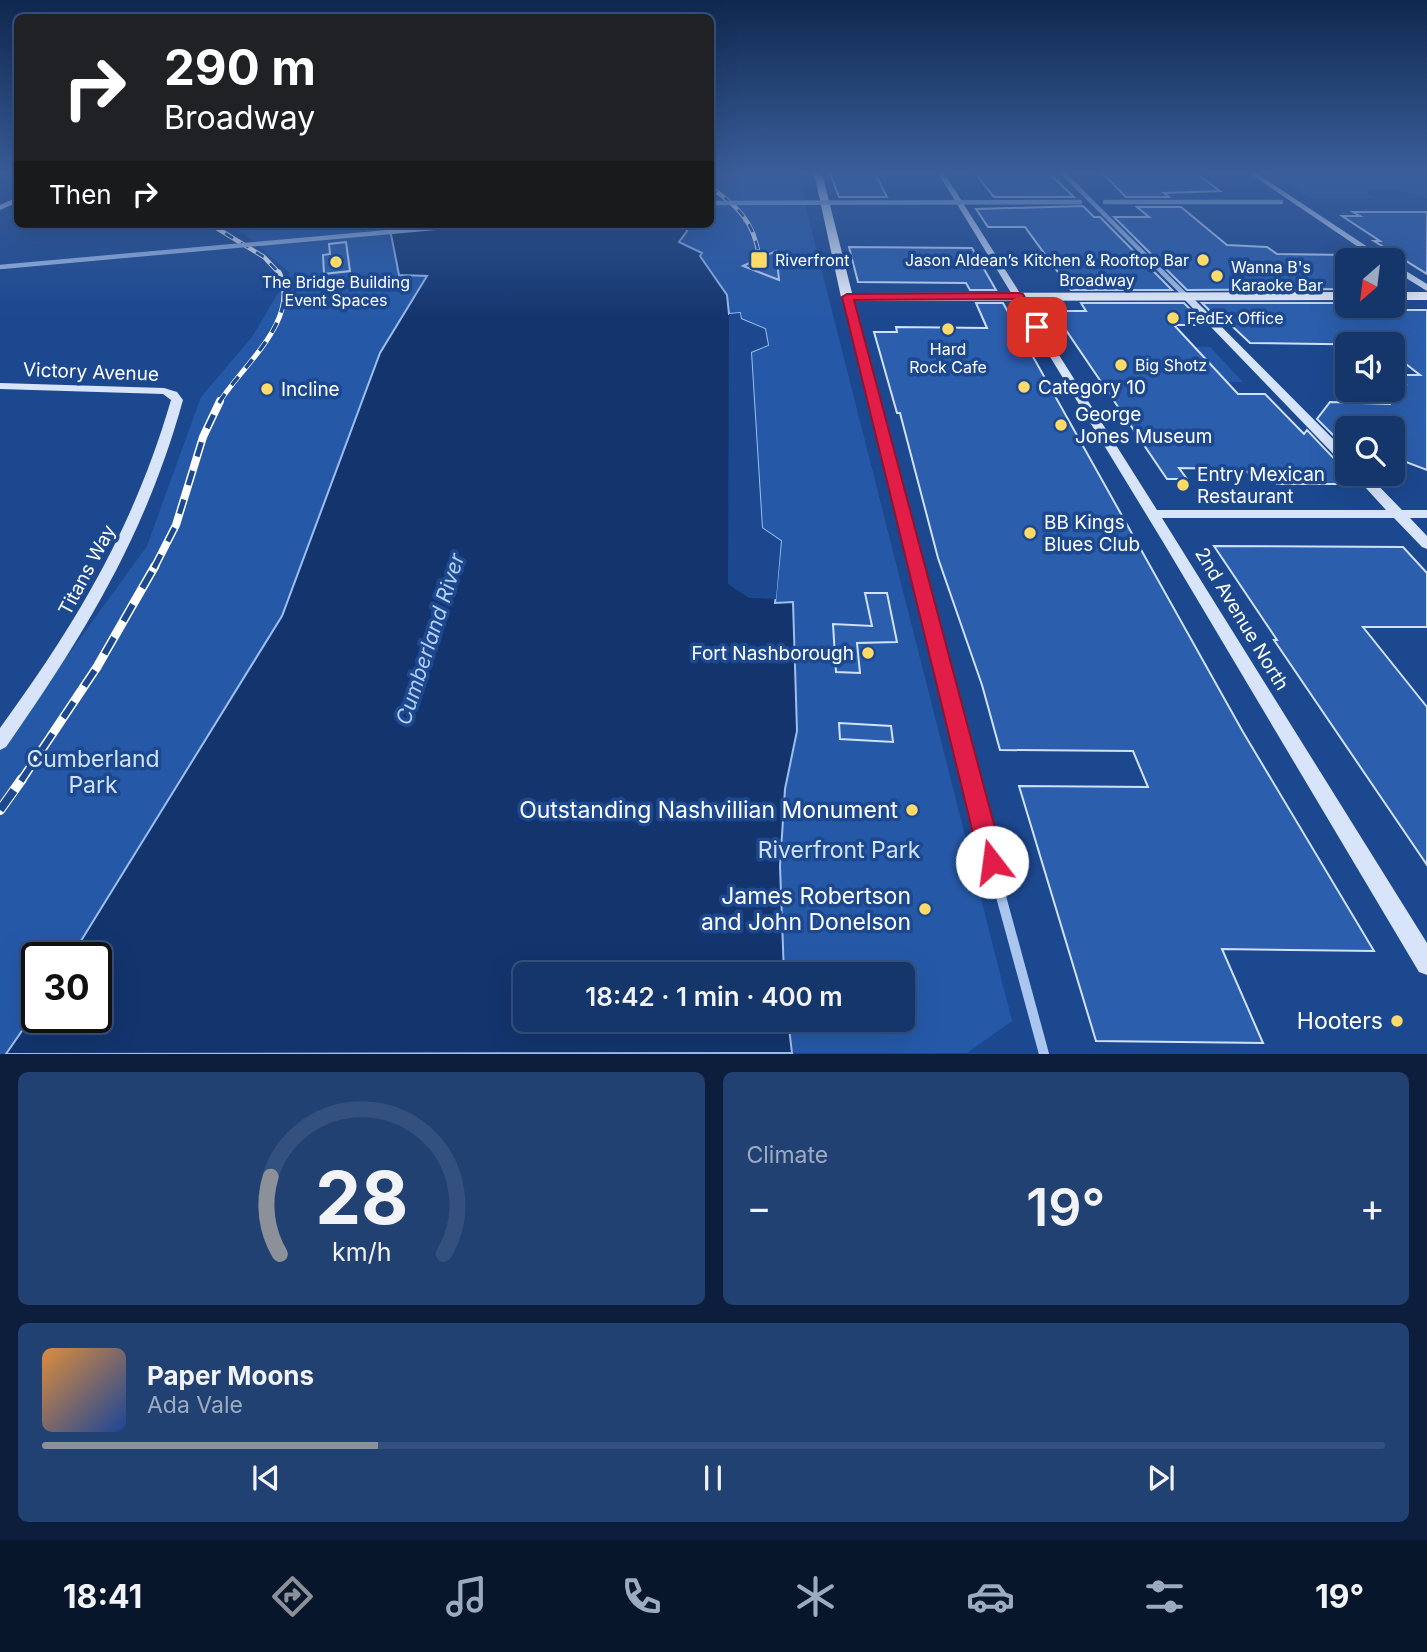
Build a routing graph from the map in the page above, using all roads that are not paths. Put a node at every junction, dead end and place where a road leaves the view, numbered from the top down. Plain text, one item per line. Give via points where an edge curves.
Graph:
1 (830, 222) edge
2 (972, 222) edge
3 (1112, 222) edge
4 (1326, 222) edge
5 (434, 228) edge
6 (1365, 248) edge
7 (0, 267) edge
8 (1405, 274) edge
9 (1427, 288) edge
10 (1019, 296) junction
11 (1186, 296) junction
12 (1335, 296) edge
13 (1405, 296) edge
14 (1427, 296) edge
15 (847, 297) junction
16 (0, 387) edge
17 (177, 400) joint
18 (1335, 449) edge
19 (1371, 486) edge
20 (1152, 514) junction
21 (1398, 514) junction
22 (1427, 514) edge
23 (1427, 544) edge
24 (0, 742) edge
25 (1427, 964) edge
26 (1044, 1054) edge

1 - 15 main road
2 - 10 street, 2nd Avenue North
3 - 11 street
4 - 6 street
5 - 7 street, bridge
8 - 9 street
10 - 11 main road, Broadway
10 - 15 main road, Broadway
10 - 20 street, 2nd Avenue North
11 - 12 main road, Broadway
11 - 18 street
13 - 14 main road
15 - 26 street
16 - 17 street, Victory Avenue via 164,391
17 - 24 street, Titans Way via 152,477 115,562 59,659
19 - 21 street
20 - 21 street
20 - 25 street, 2nd Avenue North
21 - 22 street
21 - 23 street

